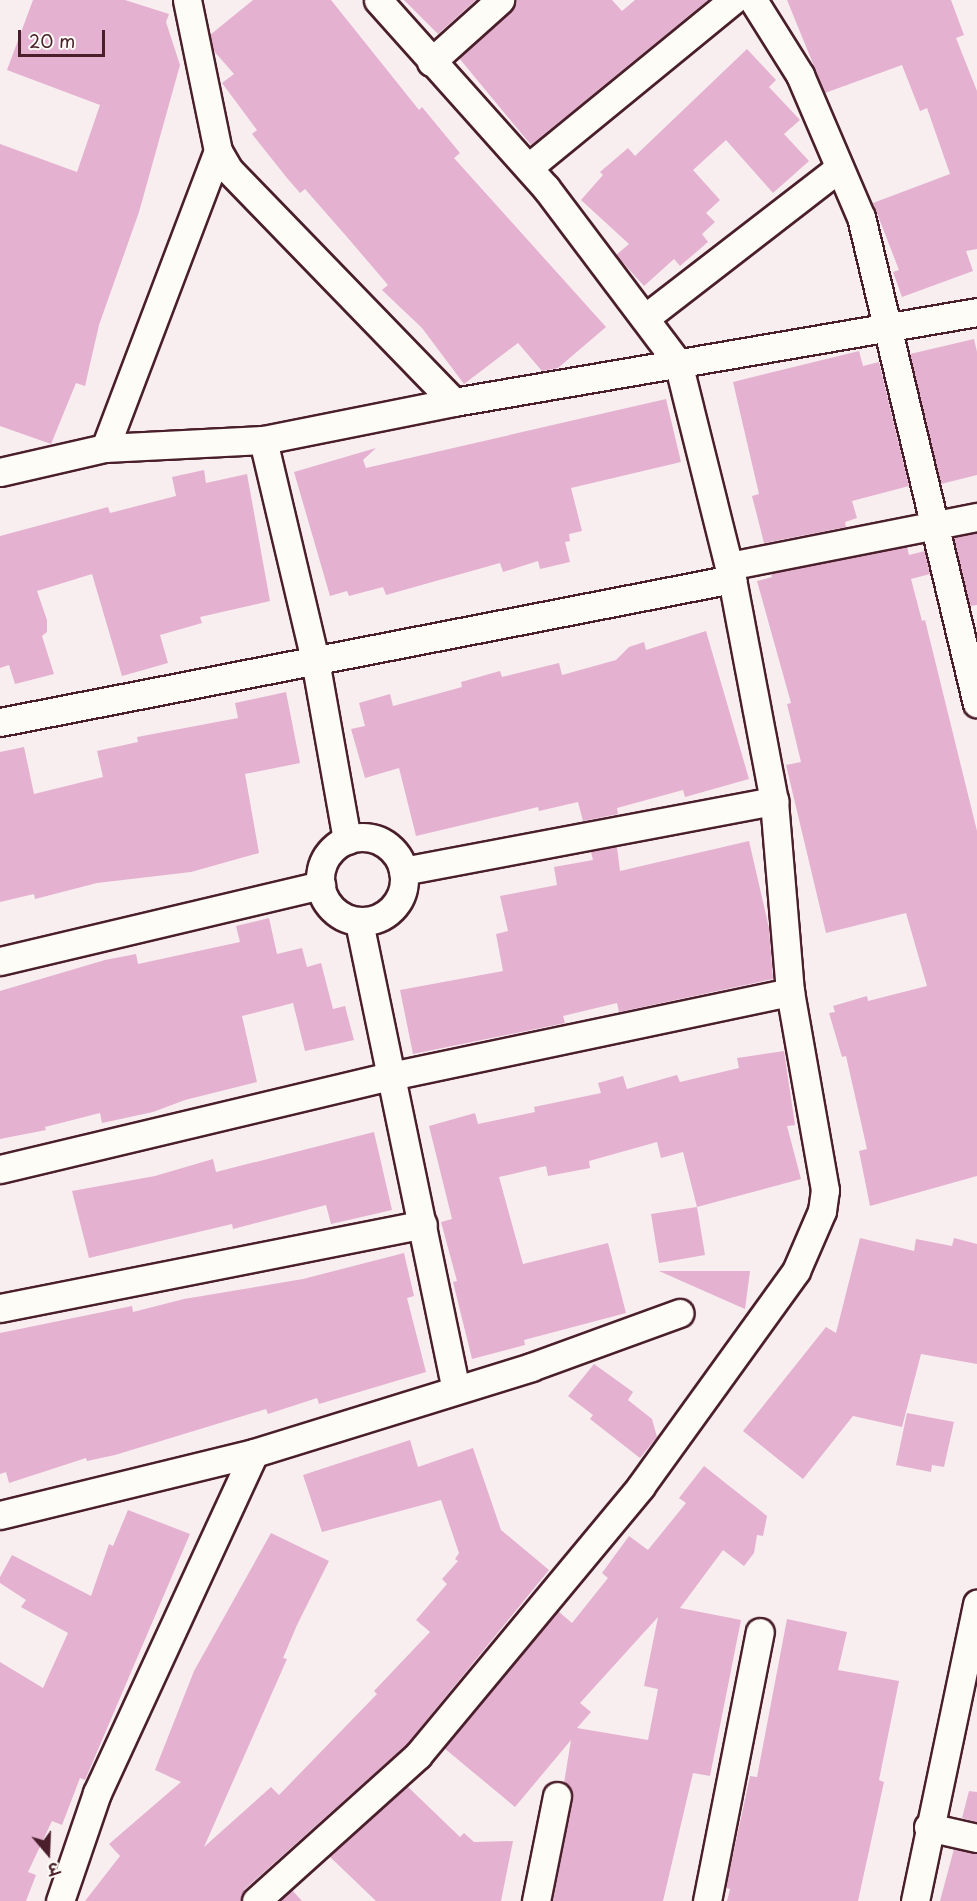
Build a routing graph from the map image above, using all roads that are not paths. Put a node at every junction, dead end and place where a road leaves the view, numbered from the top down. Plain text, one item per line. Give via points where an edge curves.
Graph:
1 (187, 0) edge
2 (378, 0) edge
3 (500, 0) edge
4 (733, 0) edge
5 (753, 0) edge
6 (431, 62) junction
7 (218, 150) junction
8 (529, 167) junction
9 (839, 168) junction
10 (977, 312) edge
11 (645, 318) junction
12 (888, 327) junction
13 (678, 363) junction
14 (454, 402) junction
15 (263, 440) junction
16 (105, 448) junction
17 (0, 472) edge
18 (977, 517) edge
19 (936, 523) junction
20 (730, 572) junction
21 (315, 660) junction
22 (977, 703) edge
23 (0, 722) edge
24 (774, 801) junction
25 (347, 840) junction
26 (403, 871) junction
27 (321, 885) junction
28 (359, 922) junction
29 (0, 961) edge
30 (790, 992) junction
31 (392, 1076) junction
32 (0, 1169) edge
33 (423, 1224) junction
34 (0, 1308) edge
35 (679, 1313) dead end
36 (456, 1389) junction
37 (254, 1453) junction
38 (0, 1515) edge
39 (977, 1603) edge
40 (760, 1632) dead end
41 (557, 1796) dead end
42 (928, 1827) junction
43 (977, 1838) edge
44 (60, 1901) edge
45 (256, 1901) edge
46 (536, 1901) edge
47 (707, 1901) edge
48 (915, 1901) edge

1 - 7 street
2 - 6 street
3 - 6 street
4 - 8 street
5 - 9 street via 800,75
6 - 8 street
7 - 14 street via 229,170
7 - 16 street
8 - 11 street
9 - 11 street
9 - 12 street via 861,217
10 - 12 street
11 - 13 street
12 - 13 street
12 - 19 street
13 - 14 street
13 - 20 street
14 - 15 street
15 - 16 street
15 - 21 street
16 - 17 street
18 - 19 street
19 - 20 street
19 - 22 street
20 - 21 street
20 - 24 street
21 - 23 street
21 - 25 street
24 - 26 street
24 - 30 street
25 - 26 street via 376,840 388,846
25 - 27 street via 325,858 319,872
26 - 28 street via 402,892 391,911 379,919
27 - 28 street via 339,913
27 - 29 street
28 - 31 street
30 - 31 street
30 - 45 street via 825,1190 822,1211 796,1271 641,1486 418,1755
31 - 32 street
31 - 33 street
33 - 34 street
33 - 36 street
35 - 36 street via 531,1368
36 - 37 street
37 - 38 street
37 - 44 street via 97,1793
39 - 42 street
40 - 47 street
41 - 46 street
42 - 43 street
42 - 48 street

